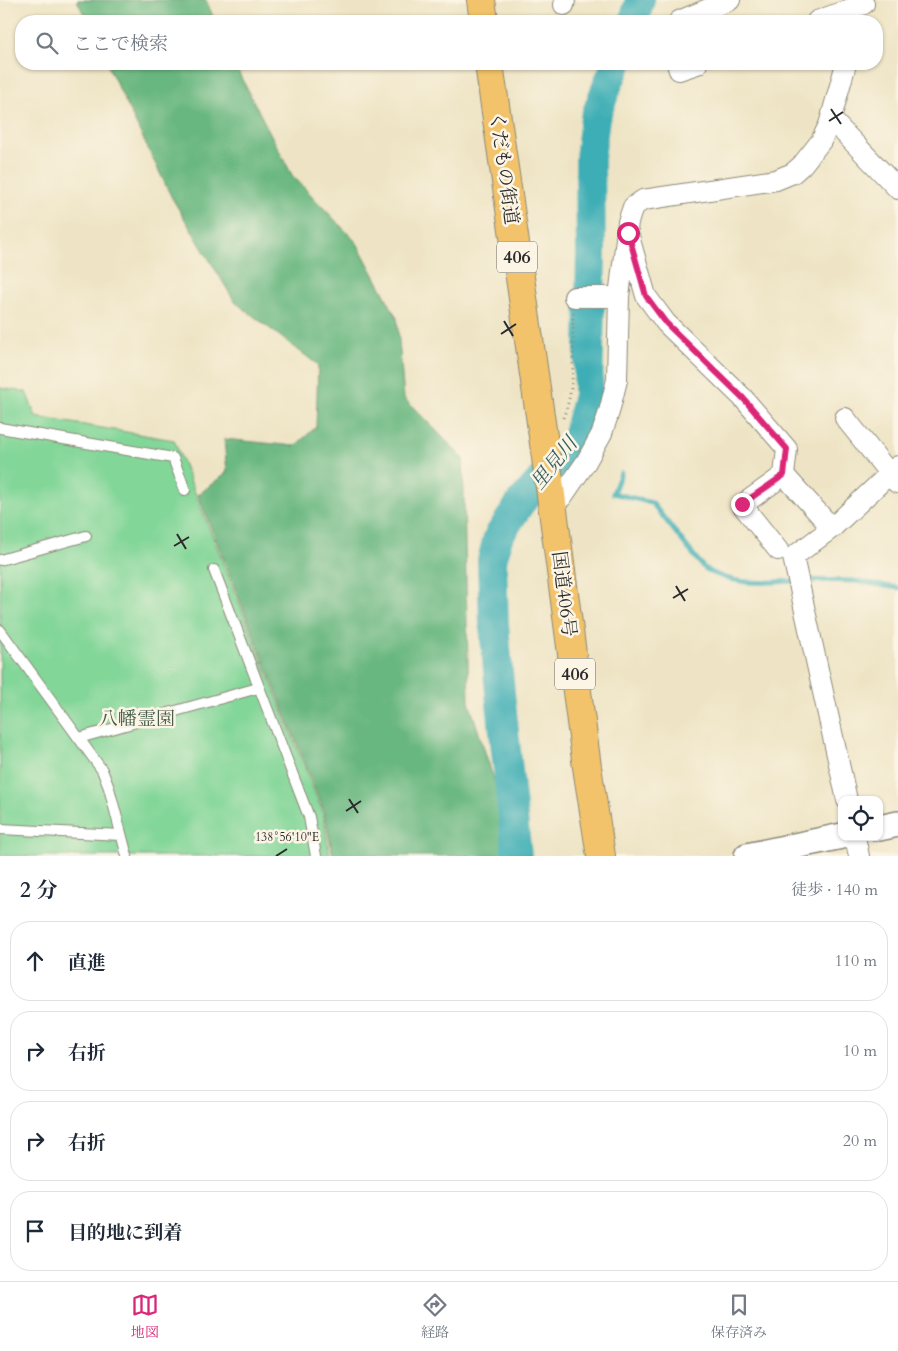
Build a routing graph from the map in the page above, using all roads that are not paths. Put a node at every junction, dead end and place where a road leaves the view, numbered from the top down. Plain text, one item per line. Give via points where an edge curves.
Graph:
1 (481, 0) edge
2 (730, 0) edge
3 (863, 9) edge
4 (483, 15) edge
5 (694, 15) edge
6 (840, 15) edge
7 (490, 70) edge
8 (844, 70) edge
9 (830, 119) junction
10 (898, 189) edge
11 (628, 233) junction
12 (576, 297) road end
13 (616, 297) junction
14 (845, 418) dead end
15 (0, 428) edge
16 (544, 444) joint
17 (895, 474) edge
18 (784, 475) junction
19 (185, 490) dead end
20 (552, 499) junction
21 (832, 528) junction
22 (86, 536) dead end
23 (778, 550) dead end
24 (0, 560) edge
25 (214, 570) dead end
26 (0, 630) edge
27 (258, 688) junction
28 (79, 738) junction
29 (846, 796) edge
30 (898, 824) edge
31 (883, 827) edge
32 (0, 829) edge
33 (121, 834) junction
34 (838, 837) edge
35 (856, 841) edge
36 (127, 856) edge
37 (316, 856) edge
38 (601, 856) edge
39 (747, 856) edge
40 (859, 856) edge

1 - 4 highway
2 - 5 street
3 - 6 street
7 - 16 highway, くだもの街道 / 406
8 - 9 street
9 - 10 street
9 - 11 street via 821,142 793,173 776,180 643,200 633,207
11 - 13 street
11 - 18 street via 646,296 666,323 743,398 787,449
12 - 13 street
13 - 20 street via 616,380 610,412 586,462 562,497
14 - 17 street
15 - 19 lane via 173,458
16 - 20 highway, 国道406号 / 406
17 - 21 street
18 - 21 street
18 - 23 street via 742,504
20 - 38 highway, 国道406号 / 406
21 - 29 street via 794,557
22 - 24 lane
25 - 27 lane
26 - 28 lane
27 - 28 lane
27 - 37 lane via 309,817
28 - 33 lane via 102,770
30 - 31 street
32 - 33 lane
33 - 36 lane
34 - 39 street
35 - 40 street

